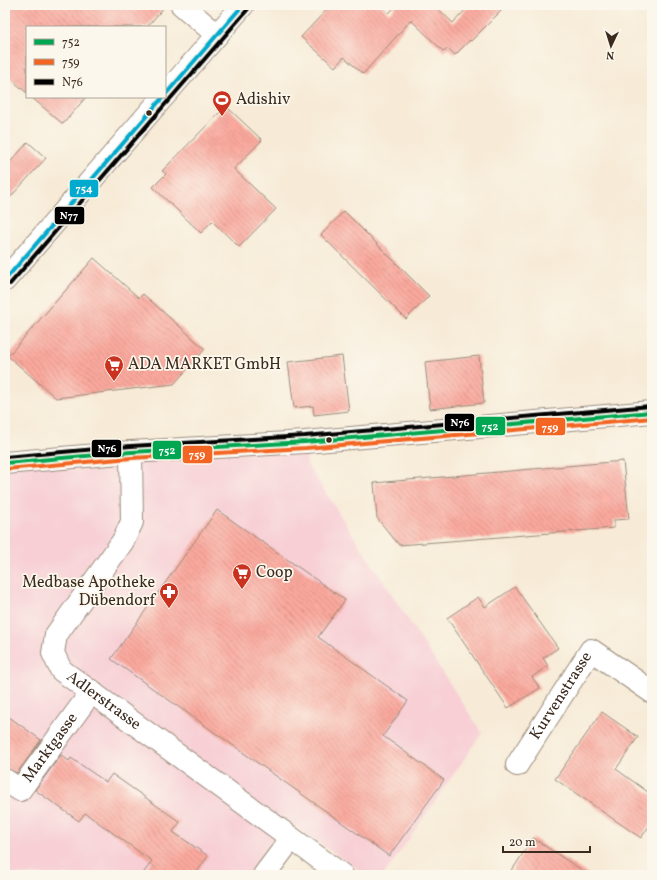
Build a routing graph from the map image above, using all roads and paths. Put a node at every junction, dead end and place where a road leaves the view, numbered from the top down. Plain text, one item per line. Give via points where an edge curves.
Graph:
1 (182, 5) edge
2 (243, 5) edge
3 (217, 35) junction
4 (166, 94) edge
5 (162, 98) edge
6 (5, 280) edge
7 (652, 412) edge
8 (131, 452) junction
9 (5, 463) edge
10 (92, 691) junction
11 (652, 692) edge
12 (517, 765) dead end
13 (5, 780) edge
14 (292, 840) junction
15 (264, 875) edge
16 (342, 875) edge

1 - 3 street
2 - 3 street
3 - 4 street
5 - 6 street
7 - 8 street via 305,442
8 - 9 street
8 - 10 street, Adlerstrasse via 132,522 123,541 56,635 53,653 61,670
10 - 13 street, Marktgasse via 20,790
10 - 14 street, Adlerstrasse
11 - 12 street, Kurvenstrasse via 591,650
14 - 15 street
14 - 16 street, Adlerstrasse

